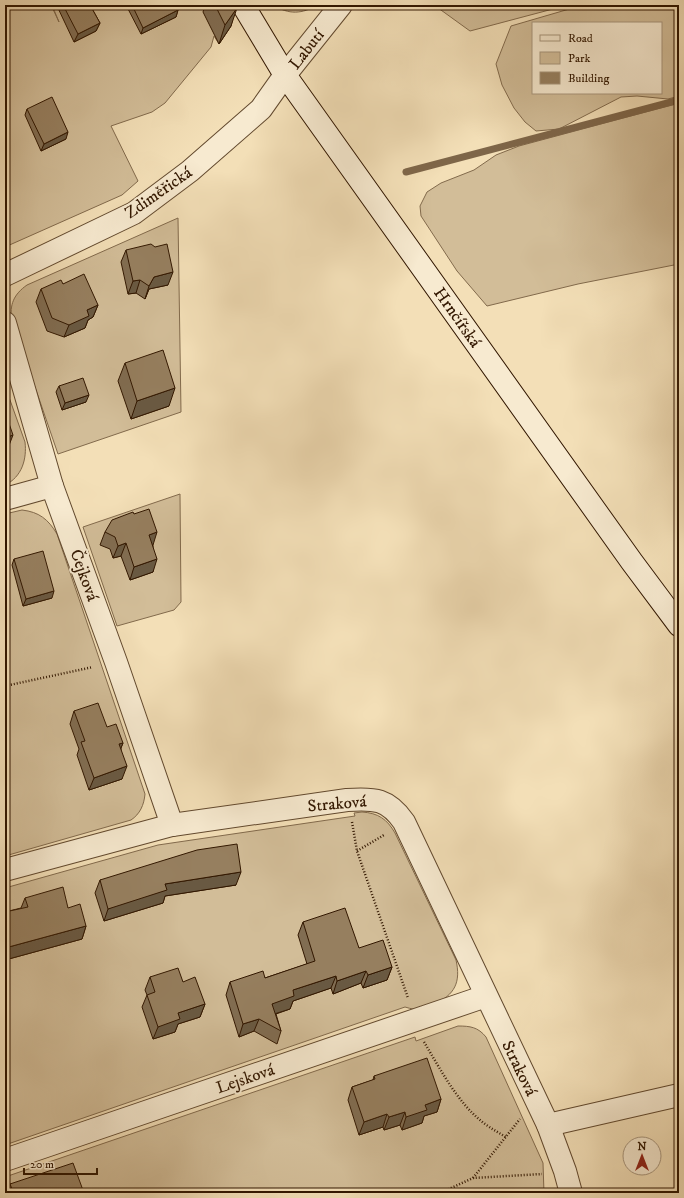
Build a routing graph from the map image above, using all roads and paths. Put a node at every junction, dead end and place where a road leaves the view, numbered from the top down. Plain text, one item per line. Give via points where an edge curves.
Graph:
1 (244, 5) edge
2 (341, 5) edge
3 (285, 74) junction
4 (5, 275) edge
5 (5, 323) edge
6 (52, 486) junction
7 (5, 499) edge
8 (679, 625) edge
9 (95, 666) dead end
10 (5, 686) edge
11 (351, 821) dead end
12 (172, 825) junction
13 (389, 831) dead end
14 (357, 851) junction
15 (5, 870) edge
16 (486, 996) junction
17 (410, 1005) dead end
18 (421, 1035) dead end
19 (679, 1094) edge
20 (525, 1113) dead end
21 (548, 1125) junction
22 (506, 1137) junction
23 (5, 1160) edge
24 (544, 1174) dead end
25 (473, 1178) junction
26 (440, 1193) edge
27 (571, 1193) edge

1 - 3 street, Hrnčířská
2 - 3 street, Labutí
3 - 4 street, Zdiměřická via 261,109 190,171 134,213
3 - 8 street, Hrnčířská
5 - 6 street, Čejková
6 - 7 street
6 - 12 street, Čejková
9 - 10 path
11 - 14 path
12 - 15 street, Straková
12 - 16 street, Straková via 348,800 369,798 383,802 395,810 404,822
13 - 14 path
14 - 17 path
16 - 21 street, Straková
16 - 23 street, Lejsková
18 - 22 path via 450,1084 468,1107 484,1124
19 - 21 street
20 - 22 path
21 - 27 street, Straková via 566,1171
22 - 25 path
24 - 25 path
25 - 26 path

